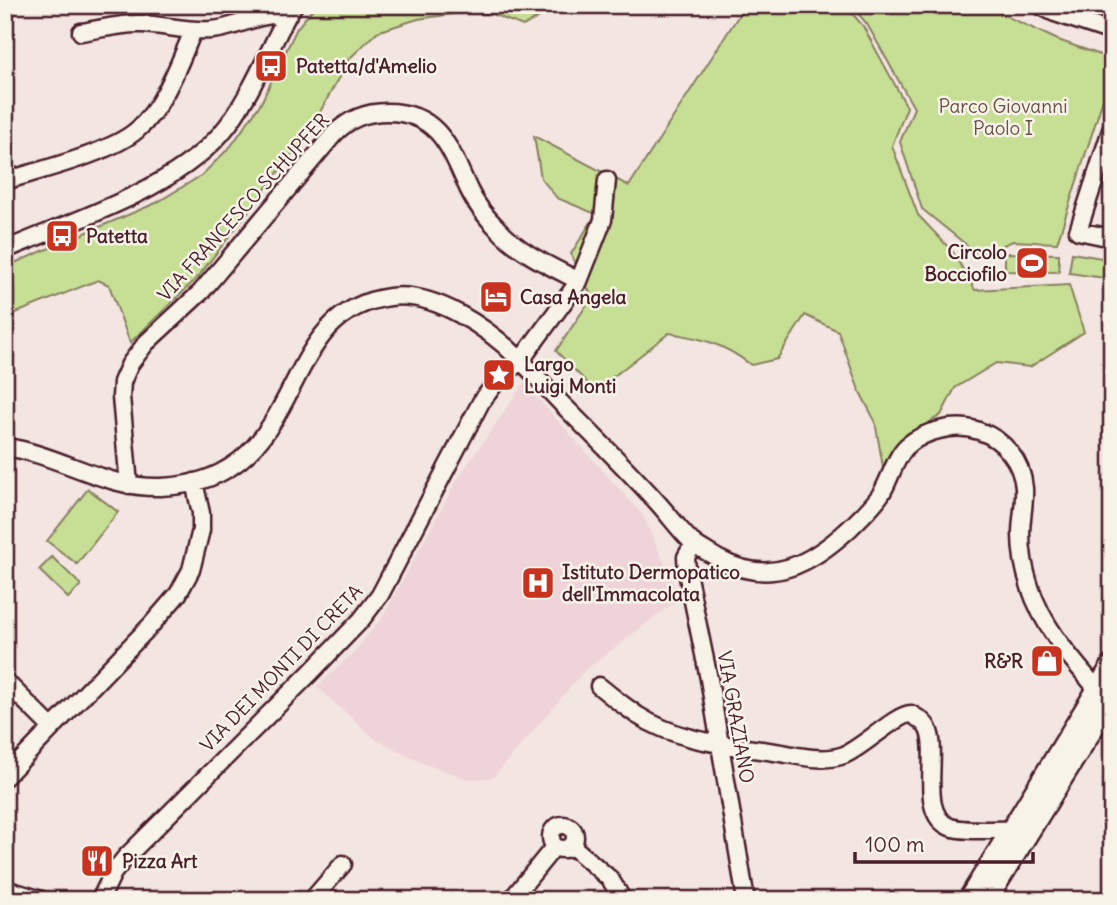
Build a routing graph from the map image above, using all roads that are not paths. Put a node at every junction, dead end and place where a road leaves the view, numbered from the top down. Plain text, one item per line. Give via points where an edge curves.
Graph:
1 (1039, 5) edge
2 (290, 10) edge
3 (193, 31) junction
4 (1112, 32) edge
5 (81, 33) dead end
6 (1112, 127) edge
7 (1112, 162) edge
8 (607, 180) dead end
9 (5, 181) edge
10 (1083, 232) junction
11 (1112, 238) edge
12 (5, 250) edge
13 (579, 281) junction
14 (521, 360) junction
15 (5, 447) edge
16 (194, 482) junction
17 (129, 485) junction
18 (694, 543) junction
19 (1112, 665) edge
20 (5, 681) edge
21 (599, 686) dead end
22 (1105, 693) edge
23 (52, 728) junction
24 (720, 745) junction
25 (5, 777) edge
26 (1011, 830) junction
27 (343, 864) dead end
28 (5, 889) edge
29 (33, 899) edge
30 (100, 900) edge
31 (312, 900) edge
32 (511, 900) edge
33 (623, 900) edge
34 (746, 900) edge
35 (968, 900) edge
36 (988, 900) edge

1 - 4 street
2 - 3 street via 226,28
2 - 12 street via 244,100 202,153 159,183
3 - 5 street via 136,24
3 - 9 street via 172,79 137,131 106,147
6 - 10 street
7 - 10 street
8 - 13 street via 603,220
10 - 11 street
13 - 14 street
13 - 17 street, VIA FRANCESCO SCHUPFER via 500,232 473,197 450,146 431,126 391,112 353,119 334,134 201,292 146,342 130,364 121,397
14 - 16 street via 482,330 428,300 398,296 364,303 344,313 322,334 271,428 253,449 225,470
14 - 18 street
14 - 30 street, VIA DEI MONTI DI CRETA via 497,381 480,405 373,605 125,858
15 - 17 street
16 - 17 street
16 - 23 street via 201,530 186,581 165,611
18 - 22 street via 747,571 772,572 795,566 829,546 864,514 907,446 939,430 964,428 991,435 1009,450 1024,485 1021,547 1030,588 1052,634
18 - 24 street, VIA GRAZIANO via 686,557 687,572
19 - 22 main road
20 - 23 street
21 - 24 street via 649,722
22 - 26 main road
22 - 36 main road
23 - 25 street
24 - 26 street via 837,757 855,750 902,716 911,715 925,724 930,737 933,804 943,822 952,828
24 - 34 street, VIA GRAZIANO
26 - 35 main road
27 - 31 street
28 - 29 street
32 - 33 street via 554,847 551,833 564,825 573,830 572,846 610,879

